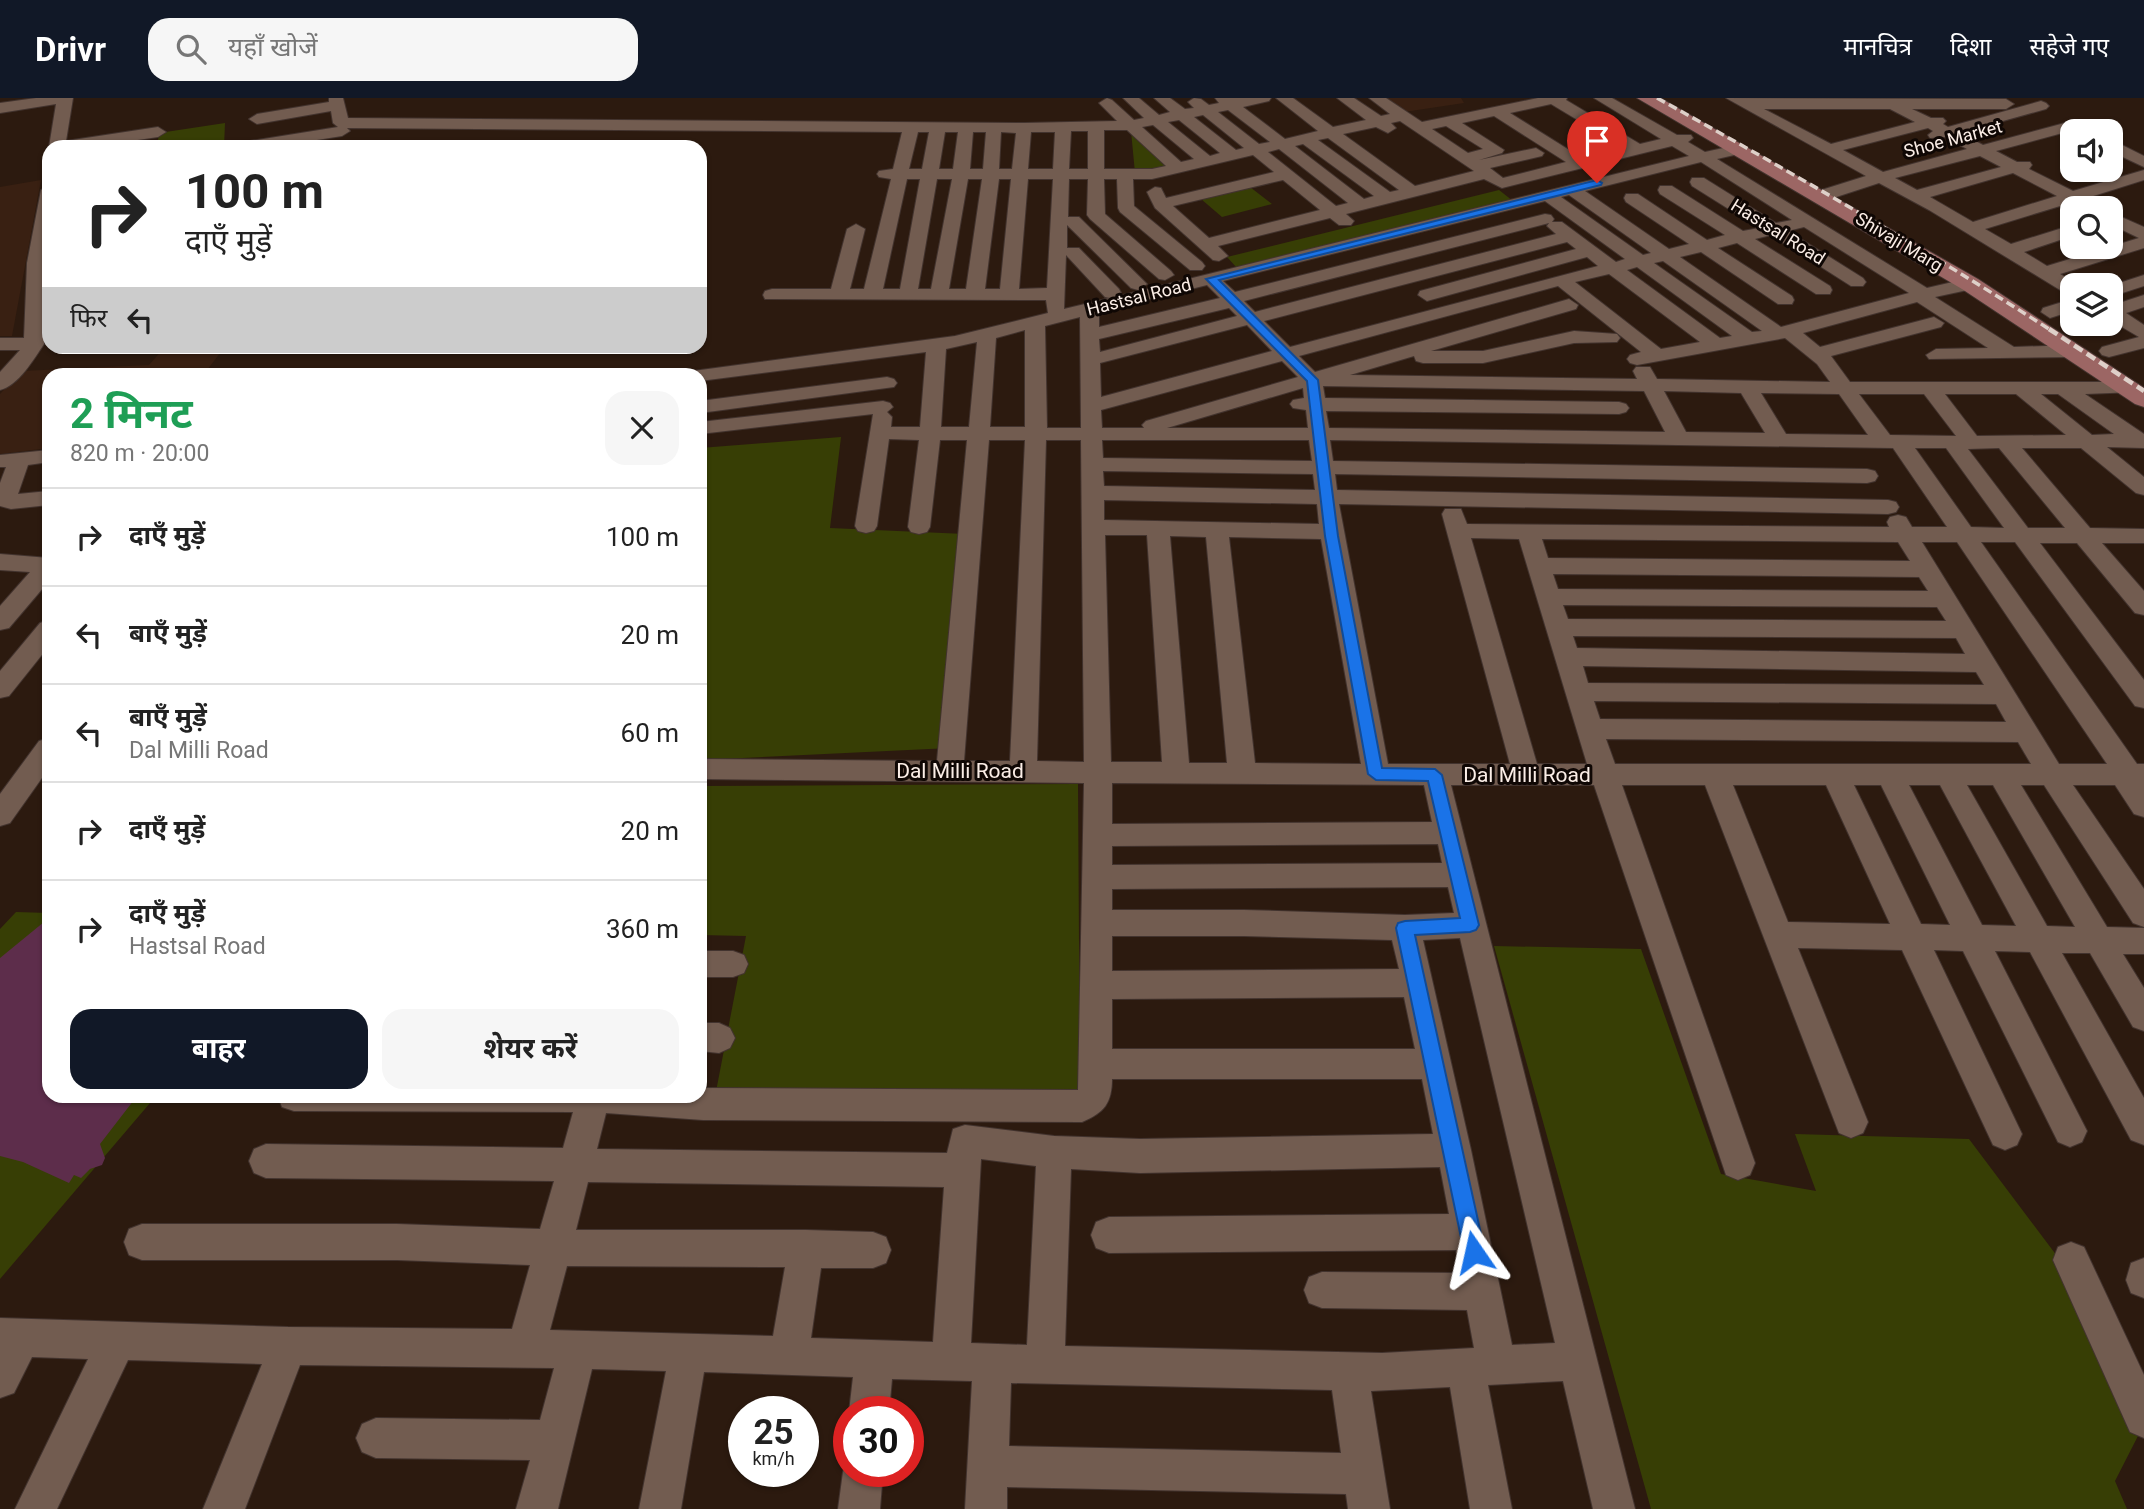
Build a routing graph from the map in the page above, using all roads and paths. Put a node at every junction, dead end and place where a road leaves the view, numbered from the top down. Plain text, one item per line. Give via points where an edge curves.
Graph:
1 (26, 98) edge
2 (65, 98) edge
3 (1130, 98) edge
4 (1161, 98) edge
5 (1191, 98) edge
6 (1283, 98) edge
7 (1344, 98) edge
8 (1376, 98) edge
9 (1578, 98) edge
10 (1601, 98) edge
11 (1646, 98) edge
12 (1678, 98) edge
13 (1257, 99) edge
14 (1227, 101) edge
15 (1535, 101) edge
16 (1738, 101) edge
17 (2032, 101) edge
18 (0, 102) edge
19 (336, 102) edge
20 (1107, 103) dead end
21 (1890, 103) junction
22 (1868, 104) junction
23 (1965, 104) junction
24 (2006, 104) junction
25 (0, 108) edge
26 (1206, 110) junction
27 (1497, 111) junction
28 (1335, 113) dead end
29 (1912, 115) junction
30 (2058, 115) junction
31 (1181, 116) junction
32 (1403, 116) junction
33 (1479, 116) junction
34 (257, 119) dead end
35 (2065, 119) edge
36 (1156, 121) junction
37 (1449, 121) junction
38 (1379, 122) junction
39 (1929, 124) junction
40 (1786, 125) junction
41 (1096, 126) junction
42 (911, 127) junction
43 (938, 127) junction
44 (966, 127) junction
45 (994, 127) junction
46 (1419, 127) junction
47 (1024, 128) junction
48 (1063, 128) junction
49 (1356, 128) junction
50 (1126, 129) junction
51 (158, 132) dead end
52 (1946, 132) junction
53 (2060, 133) edge
54 (342, 134) edge
55 (1333, 134) junction
56 (1709, 134) junction
57 (1400, 137) dead end
58 (1307, 139) junction
59 (58, 140) edge
60 (104, 140) edge
61 (297, 140) edge
62 (1675, 140) junction
63 (1812, 140) junction
64 (1376, 142) dead end
65 (1964, 142) junction
66 (1283, 145) junction
67 (1658, 145) junction
68 (1256, 149) junction
69 (1830, 149) junction
70 (1638, 150) junction
71 (1737, 150) junction
72 (1982, 151) junction
73 (1536, 153) junction
74 (2123, 153) edge
75 (1232, 155) junction
76 (1618, 155) junction
77 (1703, 156) junction
78 (1598, 159) junction
79 (1849, 159) junction
80 (1206, 161) junction
81 (2040, 161) dead end
82 (1273, 163) junction
83 (1580, 164) junction
84 (1442, 165) dead end
85 (1477, 166) junction
86 (2142, 166) edge
87 (1865, 167) junction
88 (1178, 168) junction
89 (2015, 168) junction
90 (2123, 168) edge
91 (1560, 169) junction
92 (1127, 170) junction
93 (2058, 170) dead end
94 (1417, 171) dead end
95 (893, 174) junction
96 (929, 174) junction
97 (961, 174) junction
98 (991, 174) junction
99 (1022, 174) junction
100 (1095, 174) junction
101 (1287, 174) junction
102 (1731, 174) junction
103 (1061, 175) junction
104 (1884, 177) junction
105 (2032, 177) junction
106 (1463, 180) junction
107 (1698, 182) junction
108 (2068, 182) edge
109 (1504, 185) junction
110 (1437, 186) junction
111 (2052, 187) junction
112 (1571, 189) junction
113 (1666, 190) junction
114 (2144, 191) edge
115 (1156, 192) junction
116 (1412, 192) junction
117 (1830, 192) junction
118 (1547, 195) junction
119 (1917, 195) junction
120 (2066, 196) edge
121 (2098, 196) edge
122 (2123, 196) edge
123 (1387, 198) junction
124 (1632, 198) junction
125 (1319, 199) junction
126 (1524, 201) junction
127 (1362, 205) junction
128 (1935, 206) junction
129 (1597, 207) junction
130 (1126, 208) junction
131 (2060, 211) edge
132 (1335, 212) junction
133 (2060, 214) edge
134 (1096, 215) junction
135 (1954, 216) junction
136 (1545, 219) junction
137 (1808, 221) junction
138 (1066, 222) junction
139 (1350, 225) junction
140 (1971, 228) junction
141 (2139, 228) edge
142 (856, 229) dead end
143 (1775, 229) junction
144 (1189, 230) junction
145 (2060, 234) edge
146 (1571, 236) junction
147 (1740, 237) junction
148 (1989, 238) junction
149 (1364, 240) junction
150 (1205, 244) junction
151 (1703, 246) junction
152 (1591, 251) junction
153 (2009, 251) junction
154 (2060, 251) edge
155 (1073, 252) dead end
156 (1667, 254) junction
157 (1222, 258) junction
158 (1386, 259) junction
159 (1640, 261) junction
160 (2144, 261) edge
161 (2027, 262) junction
162 (1613, 267) junction
163 (1204, 272) junction
164 (1891, 273) junction
165 (2045, 273) junction
166 (2109, 273) edge
167 (1165, 275) junction
168 (42, 276) edge
169 (1407, 278) junction
170 (2144, 280) edge
171 (1857, 282) junction
172 (2060, 282) edge
173 (1552, 283) junction
174 (1139, 284) junction
175 (1970, 284) junction
176 (2123, 287) edge
177 (1823, 290) junction
178 (1112, 293) junction
179 (939, 294) junction
180 (975, 294) junction
181 (1009, 294) junction
182 (1426, 294) junction
183 (772, 295) dead end
184 (839, 295) junction
185 (872, 295) junction
186 (908, 295) junction
187 (1915, 296) junction
188 (1232, 300) junction
189 (1785, 300) junction
190 (2144, 301) edge
191 (1569, 305) junction
192 (2123, 308) edge
193 (1089, 309) junction
194 (2060, 309) edge
195 (1446, 311) junction
196 (1746, 311) junction
197 (1050, 312) junction
198 (2050, 312) junction
199 (2123, 319) edge
200 (1934, 323) junction
201 (1256, 326) junction
202 (1783, 332) junction
203 (2144, 332) edge
204 (1471, 333) junction
205 (987, 335) junction
206 (1090, 335) junction
207 (1610, 338) junction
208 (1749, 339) junction
209 (2144, 342) edge
210 (0, 344) edge
211 (34, 344) junction
212 (1717, 345) junction
213 (936, 346) junction
214 (2074, 351) junction
215 (2109, 351) junction
216 (890, 352) junction
217 (2010, 353) junction
218 (1284, 354) junction
219 (1818, 354) junction
220 (1978, 354) junction
221 (1493, 355) junction
222 (1657, 355) junction
223 (1936, 355) dead end
224 (1396, 356) junction
225 (1637, 359) junction
226 (1090, 368) junction
227 (707, 375) edge
228 (1312, 380) junction
229 (887, 383) junction
230 (1651, 383) junction
231 (0, 384) edge
232 (1747, 386) junction
233 (2139, 387) edge
234 (1846, 388) junction
235 (1930, 388) junction
236 (2021, 388) junction
237 (2063, 388) junction
238 (1231, 402) junction
239 (1316, 405) junction
240 (707, 406) edge
241 (1091, 406) junction
242 (883, 407) junction
243 (1619, 408) dead end
244 (707, 427) edge
245 (880, 433) junction
246 (930, 433) junction
247 (980, 434) junction
248 (1035, 434) junction
249 (1092, 434) junction
250 (1120, 434) junction
251 (1321, 435) junction
252 (1629, 438) junction
253 (1679, 440) junction
254 (1780, 441) junction
255 (1844, 442) junction
256 (1892, 442) junction
257 (2140, 442) edge
258 (1963, 443) junction
259 (2006, 443) junction
260 (2091, 443) junction
261 (42, 457) edge
262 (10, 461) edge
263 (1092, 464) junction
264 (1324, 468) junction
265 (1646, 472) junction
266 (1867, 476) junction
267 (2144, 488) edge
268 (1093, 493) junction
269 (1327, 496) junction
270 (42, 498) edge
271 (1448, 498) junction
272 (1661, 502) junction
273 (1888, 507) junction
274 (866, 526) dead end
275 (919, 527) dead end
276 (1094, 527) junction
277 (1158, 529) junction
278 (1217, 530) junction
279 (1458, 531) junction
280 (1528, 531) junction
281 (1331, 532) junction
282 (2021, 533) junction
283 (1906, 534) junction
284 (1961, 534) junction
285 (2144, 536) edge
286 (2086, 538) junction
287 (1, 563) edge
288 (42, 566) edge
289 (1539, 566) junction
290 (1927, 569) junction
291 (2115, 573) junction
292 (2144, 573) edge
293 (42, 574) edge
294 (1549, 597) junction
295 (1946, 599) junction
296 (2144, 607) edge
297 (0, 622) edge
298 (1558, 627) junction
299 (1964, 630) junction
300 (42, 638) edge
301 (1567, 657) junction
302 (1985, 663) junction
303 (0, 689) edge
304 (1578, 692) junction
305 (2004, 695) junction
306 (2144, 699) edge
307 (1590, 729) junction
308 (2026, 732) junction
309 (42, 758) edge
310 (707, 769) edge
311 (950, 771) junction
312 (1023, 772) junction
313 (1098, 772) junction
314 (1176, 773) junction
315 (1242, 773) junction
316 (1376, 774) junction
317 (1526, 774) junction
318 (1604, 774) junction
319 (2132, 774) edge
320 (1435, 775) junction
321 (1715, 775) junction
322 (1835, 775) junction
323 (1890, 775) junction
324 (1948, 775) junction
325 (2001, 775) junction
326 (2052, 775) junction
327 (2144, 806) edge
328 (0, 815) edge
329 (1447, 833) junction
330 (1098, 835) junction
331 (1458, 875) junction
332 (1097, 877) junction
333 (2144, 914) edge
334 (1096, 923) junction
335 (1470, 925) junction
336 (1405, 928) junction
337 (1777, 935) junction
338 (1912, 937) junction
339 (1973, 939) junction
340 (2038, 939) junction
341 (2099, 940) junction
342 (2144, 941) edge
343 (707, 964) edge
344 (733, 964) dead end
345 (1417, 983) junction
346 (1096, 985) junction
347 (2144, 1017) edge
348 (1095, 1064) junction
349 (1434, 1064) junction
350 (592, 1103) edge
351 (689, 1103) edge
352 (968, 1105) junction
353 (1851, 1122) dead end
354 (2143, 1129) edge
355 (2070, 1131) dead end
356 (2005, 1134) dead end
357 (1454, 1150) junction
358 (1054, 1152) junction
359 (963, 1156) junction
360 (266, 1161) dead end
361 (1738, 1163) dead end
362 (574, 1164) junction
363 (1470, 1232) junction
364 (1109, 1235) dead end
365 (142, 1242) dead end
366 (552, 1246) junction
367 (806, 1248) junction
368 (873, 1250) dead end
369 (2071, 1260) dead end
370 (1322, 1290) dead end
371 (1482, 1292) junction
372 (11, 1338) edge
373 (117, 1341) junction
374 (288, 1346) junction
375 (526, 1349) junction
376 (578, 1349) junction
377 (688, 1353) junction
378 (789, 1357) junction
379 (874, 1360) junction
380 (1577, 1361) junction
381 (951, 1362) junction
382 (992, 1363) junction
383 (1045, 1365) junction
384 (1481, 1367) junction
385 (1349, 1371) junction
386 (0, 1379) edge
387 (871, 1396) edge
388 (2144, 1418) edge
389 (376, 1438) dead end
390 (555, 1440) junction
391 (988, 1466) junction
392 (861, 1487) edge
393 (1366, 1491) edge
394 (36, 1509) edge
395 (224, 1509) edge
396 (537, 1509) edge
397 (660, 1509) edge
398 (859, 1509) edge
399 (986, 1509) edge
400 (1491, 1509) edge
401 (1614, 1509) edge

1 - 18 street
2 - 25 street
2 - 59 street
3 - 36 street
4 - 31 street
5 - 26 street
6 - 55 street
7 - 38 street
8 - 32 street
9 - 67 street
10 - 62 street
11 - 56 main road, Shivaji Marg
12 - 117 main road, Shivaji Marg
13 - 14 street
13 - 58 street
14 - 26 street
14 - 66 street
15 - 27 street
15 - 70 street
15 - 76 street
15 - 78 street
16 - 22 street
16 - 40 street
17 - 24 street
17 - 30 street
17 - 52 street
19 - 34 street
19 - 54 street
20 - 50 street
21 - 22 street
21 - 23 street
21 - 29 street
22 - 40 street
23 - 24 street
23 - 29 street
24 - 39 street
26 - 31 street
26 - 68 street
27 - 33 street
27 - 83 street
28 - 49 street
29 - 39 street
29 - 63 street
30 - 35 street
30 - 65 street
31 - 36 street
31 - 75 street
32 - 38 street
32 - 46 street
33 - 37 street
33 - 73 street
36 - 50 street
36 - 80 street
37 - 46 street
37 - 85 street via 1496,150
38 - 49 street
38 - 57 street
39 - 52 street
39 - 69 street
40 - 63 street
41 - 48 street
41 - 50 street
41 - 100 street
42 - 43 street
42 - 54 street
42 - 95 street
43 - 44 street
43 - 96 street
44 - 45 street
44 - 97 street
45 - 47 street
45 - 98 street
46 - 85 street
47 - 48 street
47 - 99 street
48 - 103 street
49 - 55 street
49 - 64 street
50 - 88 street
51 - 60 street
52 - 65 street
52 - 79 street
53 - 72 street, Shoe Market
54 - 61 street
55 - 58 street
55 - 116 street
56 - 62 street
56 - 71 main road, Shivaji Marg
58 - 66 street
58 - 123 street
62 - 67 street
62 - 77 street
63 - 69 street
65 - 72 street
65 - 87 street
66 - 68 street
66 - 127 street
67 - 70 street
68 - 75 street
68 - 82 street
69 - 79 street
70 - 76 street
71 - 77 street, Hastsal Road
71 - 117 main road, Shivaji Marg
72 - 89 street
72 - 104 street, Shoe Market
73 - 85 street
73 - 91 street
74 - 86 street
75 - 80 street
76 - 78 street
77 - 102 street
77 - 112 street, Hastsal Road
78 - 83 street
79 - 87 street
80 - 88 street
81 - 89 street
82 - 101 street
82 - 115 street
83 - 91 street
84 - 106 street
85 - 106 street
85 - 109 street
86 - 90 street
86 - 121 street
87 - 104 street
88 - 115 street
89 - 105 street
89 - 119 street
91 - 109 street
92 - 100 street
92 - 115 street
92 - 130 street
93 - 105 street
94 - 110 street
95 - 96 street
95 - 185 street
96 - 97 street
96 - 186 street
97 - 98 street
97 - 179 street
98 - 99 street
98 - 180 street
99 - 103 street
99 - 181 street
100 - 103 street
100 - 134 street
101 - 115 street
101 - 125 street
102 - 107 street
102 - 137 street
103 - 138 street
104 - 117 street, Shoe Market
104 - 119 street
105 - 111 street
105 - 128 street
106 - 110 street
107 - 113 street
107 - 143 street, Hastsal Road
108 - 111 street
109 - 126 street
109 - 139 street
110 - 116 street
111 - 120 street
111 - 135 street
112 - 118 street, Hastsal Road
112 - 129 street
113 - 124 street
113 - 147 street
114 - 122 street
115 - 130 street
115 - 144 street
116 - 123 street
117 - 175 main road, Shivaji Marg
117 - 198 main road, Shivaji Marg via 1947,249
118 - 126 street, Hastsal Road
118 - 159 street
119 - 128 street
123 - 127 street
124 - 129 street
124 - 151 street
125 - 132 street
125 - 144 street
126 - 136 street
126 - 149 street, Hastsal Road
127 - 132 street
128 - 135 street
129 - 156 street
130 - 134 street
130 - 163 street
131 - 140 street
132 - 139 street
132 - 150 street
133 - 148 street
134 - 138 street
134 - 167 street
135 - 140 street
136 - 146 street
136 - 158 street
137 - 143 street
137 - 164 street
138 - 174 street
138 - 197 street
139 - 157 street
140 - 148 street
141 - 165 street
142 - 184 street
143 - 147 street
143 - 171 street, Hastsal Road
144 - 150 street
145 - 153 street
146 - 152 street
146 - 169 street
147 - 151 street
147 - 177 street
148 - 153 street
149 - 158 street
149 - 163 street, Hastsal Road
150 - 157 street
151 - 156 street
151 - 189 street
152 - 162 street
152 - 182 street
153 - 161 street
154 - 161 street
155 - 178 street
156 - 159 street
156 - 196 street
157 - 163 street
158 - 169 street
158 - 188 street
159 - 162 street
159 - 208 street
160 - 166 street
161 - 165 street
162 - 173 street
162 - 212 street
163 - 167 street
163 - 188 street
163 - 193 street, Hastsal Road
164 - 171 street
164 - 187 street
165 - 172 street
167 - 174 street
168 - 211 street
169 - 182 street
169 - 201 street
170 - 176 street
171 - 177 street
173 - 191 street
173 - 195 street
173 - 222 street
174 - 178 street
175 - 187 street
175 - 214 main road, Shivaji Marg
177 - 189 street
178 - 197 street
179 - 180 street
179 - 186 street
180 - 181 street
181 - 197 street
182 - 195 street
182 - 201 street
183 - 184 street
184 - 185 street
185 - 186 street
187 - 200 street
187 - 202 street
187 - 217 street
188 - 201 street
188 - 206 street
189 - 196 street
190 - 192 street
191 - 204 street
191 - 207 street
193 - 197 street, Hastsal Road
193 - 206 street
194 - 198 street
195 - 204 street
195 - 218 street
196 - 202 street
197 - 205 street, Hastsal Road
197 - 248 street
198 - 215 main road, Shivaji Marg
199 - 203 street
200 - 219 street
200 - 220 street
201 - 218 street
201 - 226 street
202 - 208 street
202 - 219 street
204 - 221 street
204 - 224 street
205 - 213 street, Hastsal Road
205 - 247 street
206 - 226 street
207 - 221 street via 1574,337
207 - 225 street
208 - 212 street
209 - 215 street
210 - 211 street
211 - 231 street
212 - 222 street
213 - 216 street, Hastsal Road
213 - 246 street
214 - 217 street
214 - 233 main road, Shivaji Marg
215 - 233 main road, Shivaji Marg
216 - 227 street, Hastsal Road
216 - 229 street
217 - 220 street
218 - 228 street
218 - 241 street
219 - 234 street
220 - 223 street
221 - 224 street
222 - 225 street
224 - 228 street
225 - 230 street
226 - 241 street
228 - 230 street
228 - 238 street
228 - 239 street
229 - 240 street
229 - 242 street
230 - 232 street
230 - 253 street
232 - 234 street
232 - 254 street
233 - 237 street
234 - 235 street
234 - 256 street
235 - 236 street
235 - 258 street
236 - 237 street
236 - 260 street
237 - 257 street
238 - 239 street
238 - 250 street
239 - 243 street
239 - 251 street
241 - 249 street
242 - 244 street
242 - 245 street
245 - 246 street
245 - 274 street
246 - 247 street
246 - 275 street
247 - 248 street
247 - 311 street
248 - 249 street
248 - 312 street
249 - 250 street
249 - 263 street
250 - 251 street
251 - 252 street
251 - 264 street
252 - 253 street
252 - 265 street
253 - 254 street
254 - 255 street
255 - 256 street
255 - 266 street
256 - 258 street
256 - 284 street
257 - 260 street
258 - 259 street
258 - 282 street
259 - 260 street
259 - 286 street
260 - 267 street
261 - 262 street
262 - 270 street via 5,500
263 - 264 street
263 - 268 street
264 - 265 street
264 - 269 street
265 - 266 street
265 - 272 street
266 - 273 street
268 - 269 street
268 - 276 street
269 - 271 street
269 - 281 street
271 - 272 street
271 - 279 street
272 - 273 street
273 - 283 street
276 - 277 street
276 - 313 street
277 - 278 street
277 - 314 street
278 - 281 street
278 - 315 street
279 - 280 street
279 - 317 street
280 - 283 street
280 - 289 street
281 - 316 street
282 - 284 street
282 - 286 street
282 - 306 street
283 - 284 street
283 - 290 street
284 - 319 street
285 - 286 street
286 - 291 street
287 - 288 street
289 - 290 street
289 - 294 street
290 - 295 street
291 - 292 street
291 - 296 street
293 - 297 street
294 - 295 street
294 - 298 street
295 - 299 street
298 - 299 street
298 - 301 street
299 - 302 street
300 - 303 street
301 - 302 street
301 - 304 street
302 - 305 street
304 - 305 street
304 - 307 street
305 - 308 street
307 - 308 street
307 - 318 street
308 - 326 street
309 - 328 street
310 - 311 street, Dal Milli Road
311 - 312 street, Dal Milli Road
312 - 313 street, Dal Milli Road
313 - 314 street, Dal Milli Road
313 - 330 street
314 - 315 street, Dal Milli Road
315 - 316 street, Dal Milli Road
316 - 320 street, Dal Milli Road
317 - 318 street, Dal Milli Road
317 - 320 street, Dal Milli Road
318 - 321 street, Dal Milli Road
318 - 361 street
319 - 326 street, Dal Milli Road
319 - 327 street
320 - 329 street
321 - 322 street, Dal Milli Road
321 - 337 street
322 - 323 street, Dal Milli Road
322 - 338 street
323 - 324 street, Dal Milli Road
323 - 339 street
324 - 325 street, Dal Milli Road
324 - 340 street
325 - 326 street, Dal Milli Road
325 - 341 street
326 - 333 street
329 - 330 street
329 - 331 street
330 - 332 street
331 - 332 street
331 - 335 street
332 - 334 street
334 - 336 street
334 - 346 street
335 - 336 street
335 - 380 street
336 - 345 street
337 - 338 street
337 - 353 street
338 - 339 street
338 - 356 street
339 - 340 street
339 - 355 street
340 - 341 street
340 - 354 street
341 - 342 street
341 - 347 street
343 - 344 street
345 - 346 street
345 - 349 street
346 - 348 street
348 - 349 street
348 - 352 street via 1095,1094 1089,1103
349 - 357 street
350 - 362 street
351 - 352 street
352 - 359 street
357 - 358 street via 1140,1156
357 - 363 street
358 - 359 street
358 - 383 street
359 - 362 street
359 - 381 street
360 - 362 street
362 - 366 street
363 - 364 street
363 - 371 street
365 - 366 street
366 - 367 street
366 - 375 street
367 - 368 street
367 - 378 street
369 - 388 street
370 - 371 street
371 - 384 street
372 - 373 street
372 - 386 street
373 - 374 street
373 - 394 street
374 - 375 street
374 - 395 street
375 - 376 street
376 - 377 street
376 - 390 street
377 - 378 street
377 - 397 street
378 - 379 street
379 - 381 street
379 - 387 street
380 - 384 street
380 - 401 street
381 - 382 street
382 - 383 street
382 - 391 street
383 - 385 street
384 - 385 street
384 - 400 street
385 - 393 street
389 - 390 street
390 - 396 street
391 - 393 street
391 - 399 street
392 - 398 street

